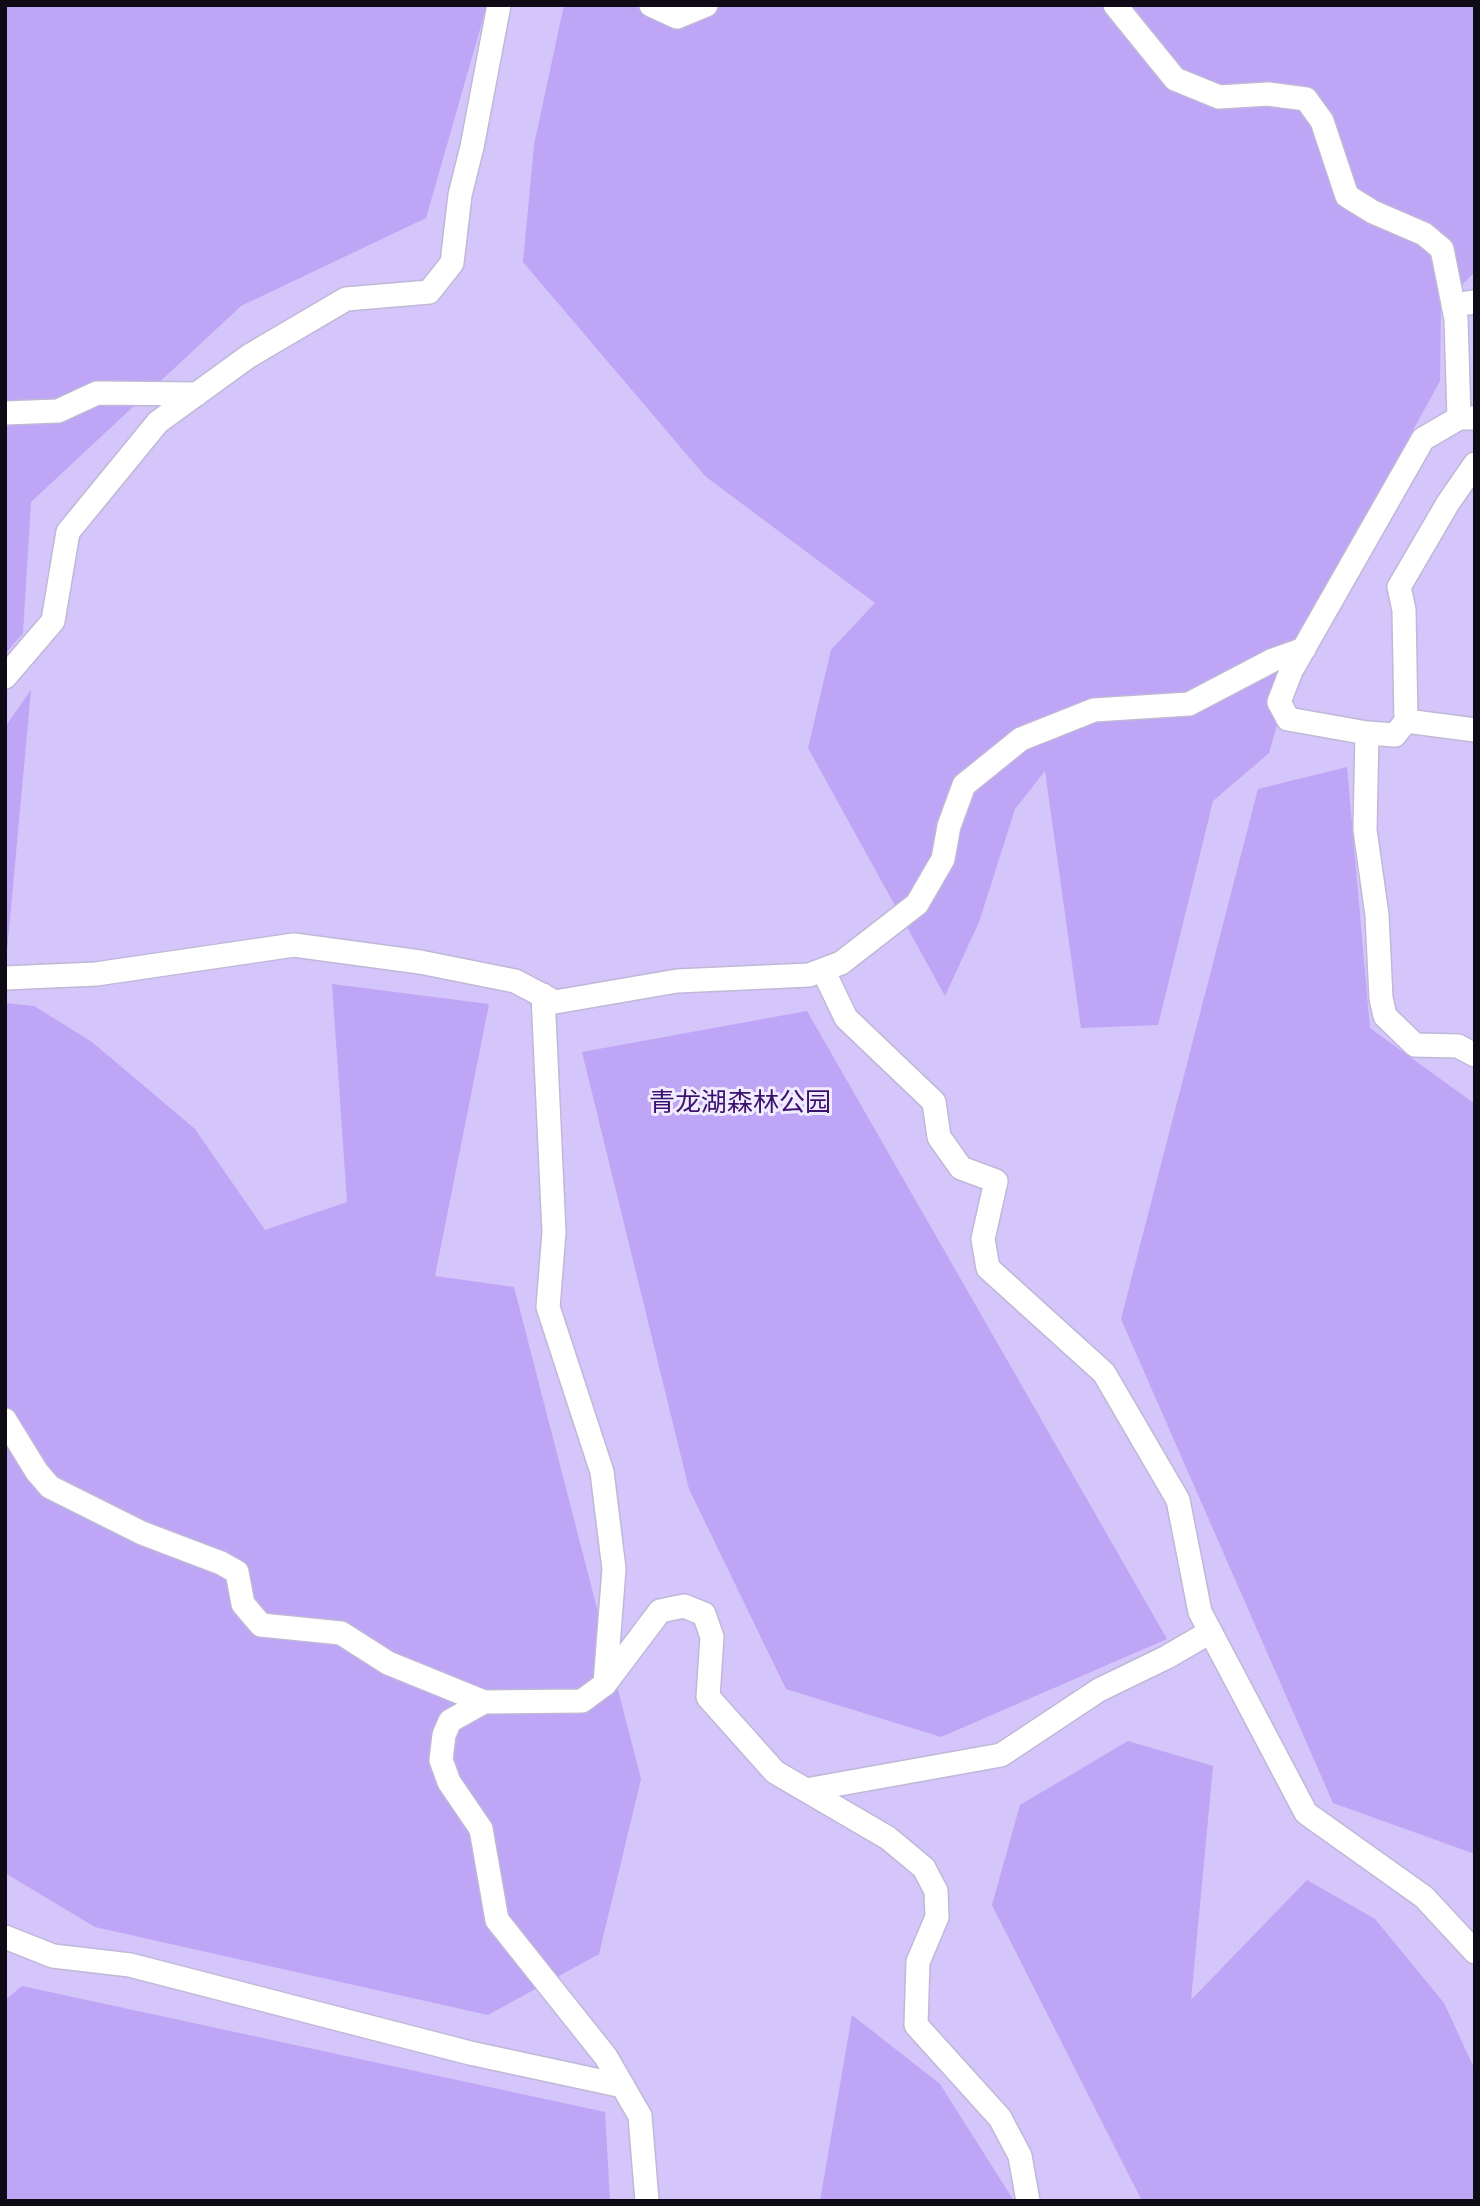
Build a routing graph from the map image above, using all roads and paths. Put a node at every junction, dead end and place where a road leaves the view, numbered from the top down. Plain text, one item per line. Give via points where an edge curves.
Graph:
1 (499, 5) edge
2 (651, 5) edge
3 (706, 5) edge
4 (1115, 5) edge
5 (1464, 303) edge
6 (197, 394) junction
7 (5, 413) edge
8 (1467, 418) edge
9 (1475, 464) edge
10 (1304, 649) junction
11 (5, 677) edge
12 (1406, 721) junction
13 (1475, 730) edge
14 (1367, 733) junction
15 (823, 970) junction
16 (5, 978) edge
17 (542, 995) junction
18 (1475, 1055) edge
19 (5, 1420) edge
20 (1210, 1632) junction
21 (605, 1684) junction
22 (484, 1702) junction
23 (806, 1790) junction
24 (6, 1938) edge
25 (1475, 1952) edge
26 (623, 2086) junction
27 (647, 2201) edge
28 (1028, 2201) edge

1 - 6 lane via 460,195 452,263 429,292 346,299 249,356
2 - 3 lane via 677,17
4 - 5 lane via 1175,79 1219,97 1268,94 1306,99 1322,121 1347,196 1424,234 1442,249
5 - 8 lane via 1456,318
6 - 7 lane via 97,393 58,411
6 - 11 lane via 158,422 68,532 53,621
8 - 10 lane via 1423,439
9 - 12 lane via 1399,587 1404,610
10 - 14 lane via 1279,702 1288,719
10 - 15 lane via 1189,704 1094,710 1021,739 964,785 943,859 917,904 841,963
12 - 13 lane
12 - 14 lane via 1395,735
14 - 18 lane via 1366,830 1385,1016 1415,1045 1458,1046
15 - 17 lane via 809,975 677,981 555,1002
15 - 20 lane via 846,1018 934,1102 939,1137 961,1168 996,1181 983,1239 989,1268 1104,1373 1178,1500 1200,1612
16 - 17 lane via 96,974 294,945 515,981
17 - 21 lane via 554,1232 548,1307 602,1472 614,1569
19 - 22 lane via 50,1488 237,1572 243,1604 261,1625 341,1633 388,1663
20 - 23 lane via 1099,1690 1001,1755
20 - 25 lane via 1306,1813 1424,1897
21 - 22 lane via 582,1701
21 - 23 lane via 660,1611 684,1606 704,1614 712,1637 708,1697 775,1772
22 - 26 lane via 450,1721 441,1760 449,1782 481,1829 497,1920 606,2057
23 - 28 lane via 888,1838 924,1868 936,1891 937,1917 918,1962 916,2025 1000,2118 1020,2156
24 - 26 lane via 53,1956 130,1965 470,2053
26 - 27 lane via 640,2116

